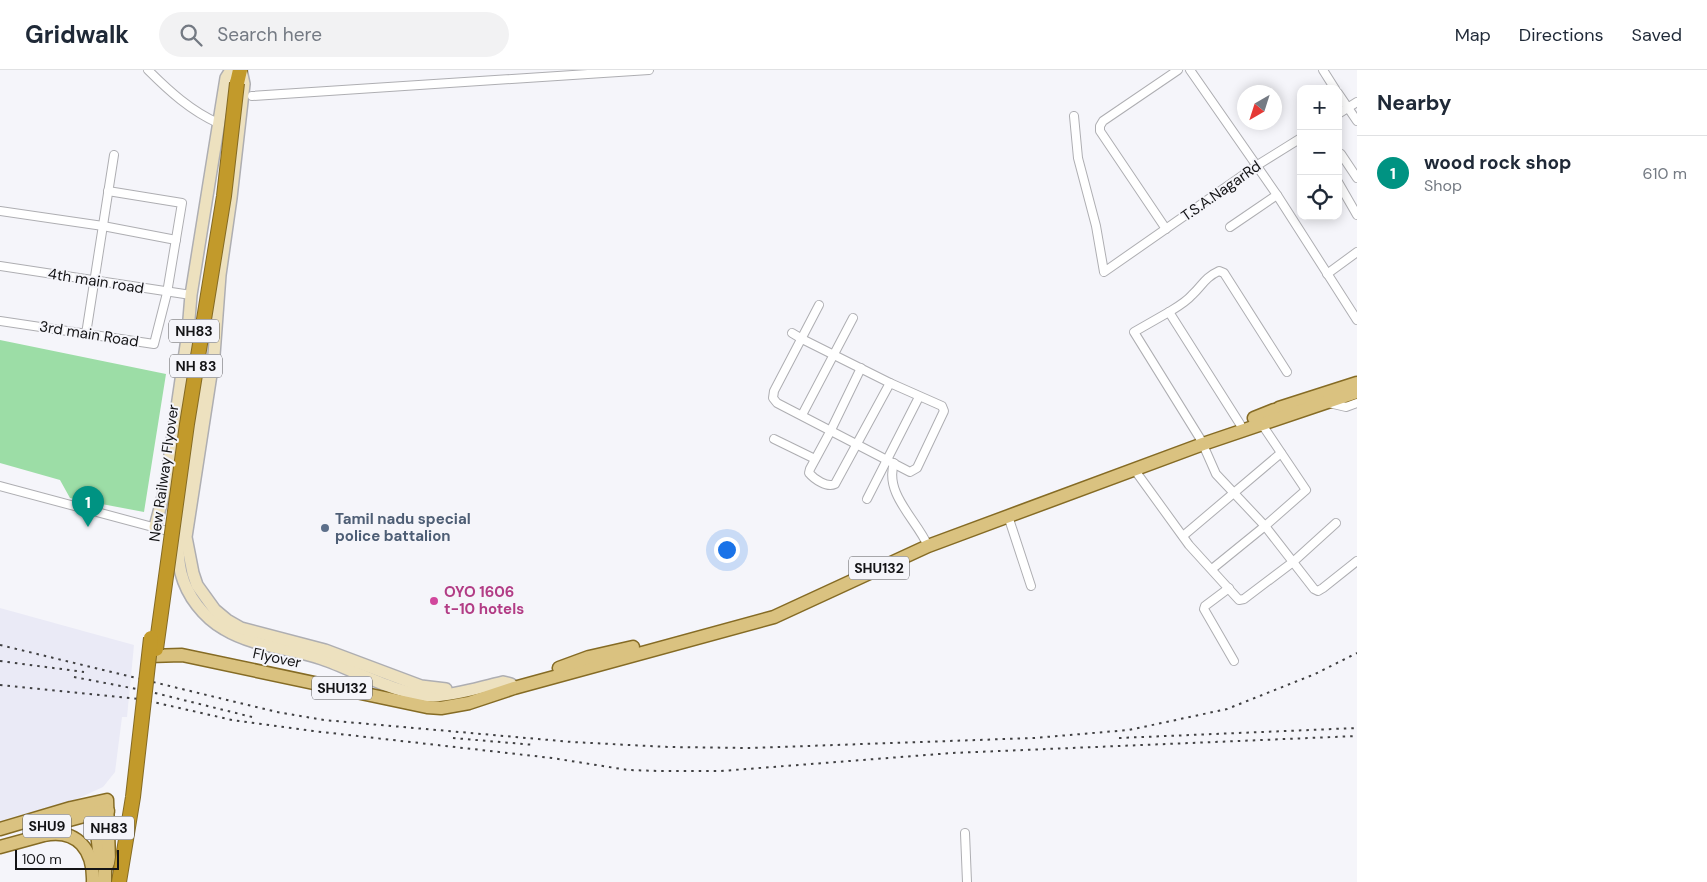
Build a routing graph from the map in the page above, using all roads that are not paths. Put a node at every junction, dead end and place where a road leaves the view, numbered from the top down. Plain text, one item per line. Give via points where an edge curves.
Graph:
1 (148, 70) edge
2 (649, 70) edge
3 (1178, 70) edge
4 (1190, 70) edge
5 (1323, 70) edge
6 (236, 74) edge
7 (1333, 85) edge
8 (252, 96) dead end
9 (1342, 99) edge
10 (1357, 102) edge
11 (1348, 108) junction
12 (1342, 112) edge
13 (1074, 116) dead end
14 (1357, 121) edge
15 (218, 123) junction
16 (1297, 141) edge
17 (114, 155) dead end
18 (1342, 156) edge
19 (1256, 166) junction
20 (1357, 178) edge
21 (1342, 189) edge
22 (108, 191) junction
23 (1277, 195) junction
24 (0, 211) edge
25 (1357, 215) edge
26 (103, 226) junction
27 (1230, 227) dead end
28 (1166, 229) junction
29 (176, 240) junction
30 (1357, 252) edge
31 (0, 266) edge
32 (1328, 274) junction
33 (94, 281) junction
34 (167, 293) junction
35 (191, 295) junction
36 (819, 305) dead end
37 (1169, 312) junction
38 (853, 318) dead end
39 (1357, 320) edge
40 (0, 321) edge
41 (189, 329) junction
42 (792, 333) dead end
43 (86, 334) junction
44 (802, 339) junction
45 (214, 355) junction
46 (834, 355) junction
47 (861, 368) junction
48 (1287, 372) dead end
49 (1357, 377) edge
50 (890, 383) junction
51 (1357, 383) edge
52 (1343, 392) junction
53 (1357, 392) edge
54 (919, 396) junction
55 (1329, 398) junction
56 (1357, 403) edge
57 (802, 415) junction
58 (1275, 415) junction
59 (1261, 423) junction
60 (1240, 424) junction
61 (830, 432) junction
62 (774, 439) dead end
63 (1202, 442) junction
64 (856, 444) junction
65 (1281, 453) junction
66 (815, 458) junction
67 (890, 461) junction
68 (1134, 469) junction
69 (0, 486) edge
70 (1234, 494) junction
71 (867, 499) dead end
72 (1008, 516) junction
73 (1336, 523) dead end
74 (1265, 526) junction
75 (155, 527) junction
76 (182, 535) junction
77 (1182, 536) junction
78 (927, 545) junction
79 (1357, 561) edge
80 (1293, 562) junction
81 (1212, 569) junction
82 (1031, 586) dead end
83 (1229, 588) junction
84 (153, 652) junction
85 (1234, 661) dead end
86 (505, 687) junction
87 (94, 808) junction
88 (0, 829) edge
89 (965, 833) dead end
90 (0, 841) edge
91 (0, 847) edge
92 (105, 876) edge
93 (93, 882) edge
94 (119, 882) edge
95 (125, 882) edge
96 (967, 882) edge

1 - 15 street via 188,106
2 - 8 street
3 - 28 street via 1100,126 1100,131
4 - 19 street
5 - 7 street
6 - 15 street via 226,78
6 - 45 street via 244,84 220,275
6 - 84 highway, New Railway Flyover / NH 83, bridge via 224,196
6 - 84 highway, New Railway Flyover / NH83, bridge via 159,582
9 - 11 street
10 - 11 street
11 - 12 street
11 - 14 street
13 - 28 street, T.S.A.NagarRd via 1078,158 1104,272
15 - 35 street
16 - 19 street, T.S.A.NagarRd
17 - 22 street
18 - 20 street
19 - 23 street
19 - 28 street, T.S.A.NagarRd
21 - 25 street
22 - 26 street
22 - 29 street, 3rd main Road via 182,203
23 - 27 street
23 - 32 street
24 - 26 street
26 - 29 street
26 - 33 street
29 - 34 street, 3rd main Road
30 - 32 street
31 - 33 street, 4th main road
32 - 39 street
33 - 34 street, 4th main road
33 - 43 street
34 - 35 street, 4th main road
34 - 43 street, 3rd main Road via 154,344
35 - 41 street
36 - 44 street
37 - 48 street via 1193,295 1212,274 1224,273
37 - 60 street
37 - 63 street via 1134,332
38 - 46 street
40 - 43 street, 3rd main Road
41 - 45 street via 192,328 211,347
41 - 75 street via 165,489
41 - 76 street via 201,364 201,382
42 - 44 street
44 - 46 street
44 - 57 street via 774,391 774,398 777,403
45 - 76 street
46 - 47 street
46 - 57 street
47 - 50 street
47 - 61 street
49 - 55 street via 1343,381
50 - 54 street
50 - 64 street
51 - 52 main road, SHU132
52 - 53 main road, SHU132
52 - 55 main road, SHU132
54 - 67 street
54 - 67 street via 942,406 944,412 914,471
55 - 56 street via 1346,407
55 - 58 main road, SHU132
57 - 61 street
58 - 59 main road, SHU132
58 - 60 main road
59 - 63 main road, SHU132
59 - 65 street
60 - 63 main road
61 - 64 street
61 - 66 street
62 - 66 street
63 - 68 main road, SHU132
63 - 70 street via 1216,474
63 - 78 main road via 1050,494
64 - 66 street via 831,486 809,473
64 - 67 street
65 - 70 street
65 - 74 street via 1306,490
67 - 71 street
67 - 78 street via 894,490
68 - 72 main road, SHU132
68 - 77 street
69 - 75 street
70 - 74 street
70 - 77 street
72 - 78 main road, SHU132
72 - 82 street
73 - 80 street
74 - 80 street
74 - 81 street
75 - 76 street
76 - 86 street via 198,585 215,610 241,628 325,650 421,686 450,689 493,682
77 - 81 street
78 - 86 main road, SHU132 via 774,617
79 - 80 street via 1318,591
80 - 83 street via 1241,600
81 - 83 street
83 - 85 street via 1204,609
84 - 86 main road, Flyover via 183,651 222,658 428,702 454,702
84 - 94 highway, New Railway Flyover, bridge
84 - 95 highway, New Railway Flyover via 139,792
87 - 88 main road, SHU9
87 - 90 main road, SHU9
87 - 92 main road
87 - 92 main road, NH83 via 107,800 109,861
89 - 96 street
91 - 93 main road via 52,833 66,834 79,842 90,856

